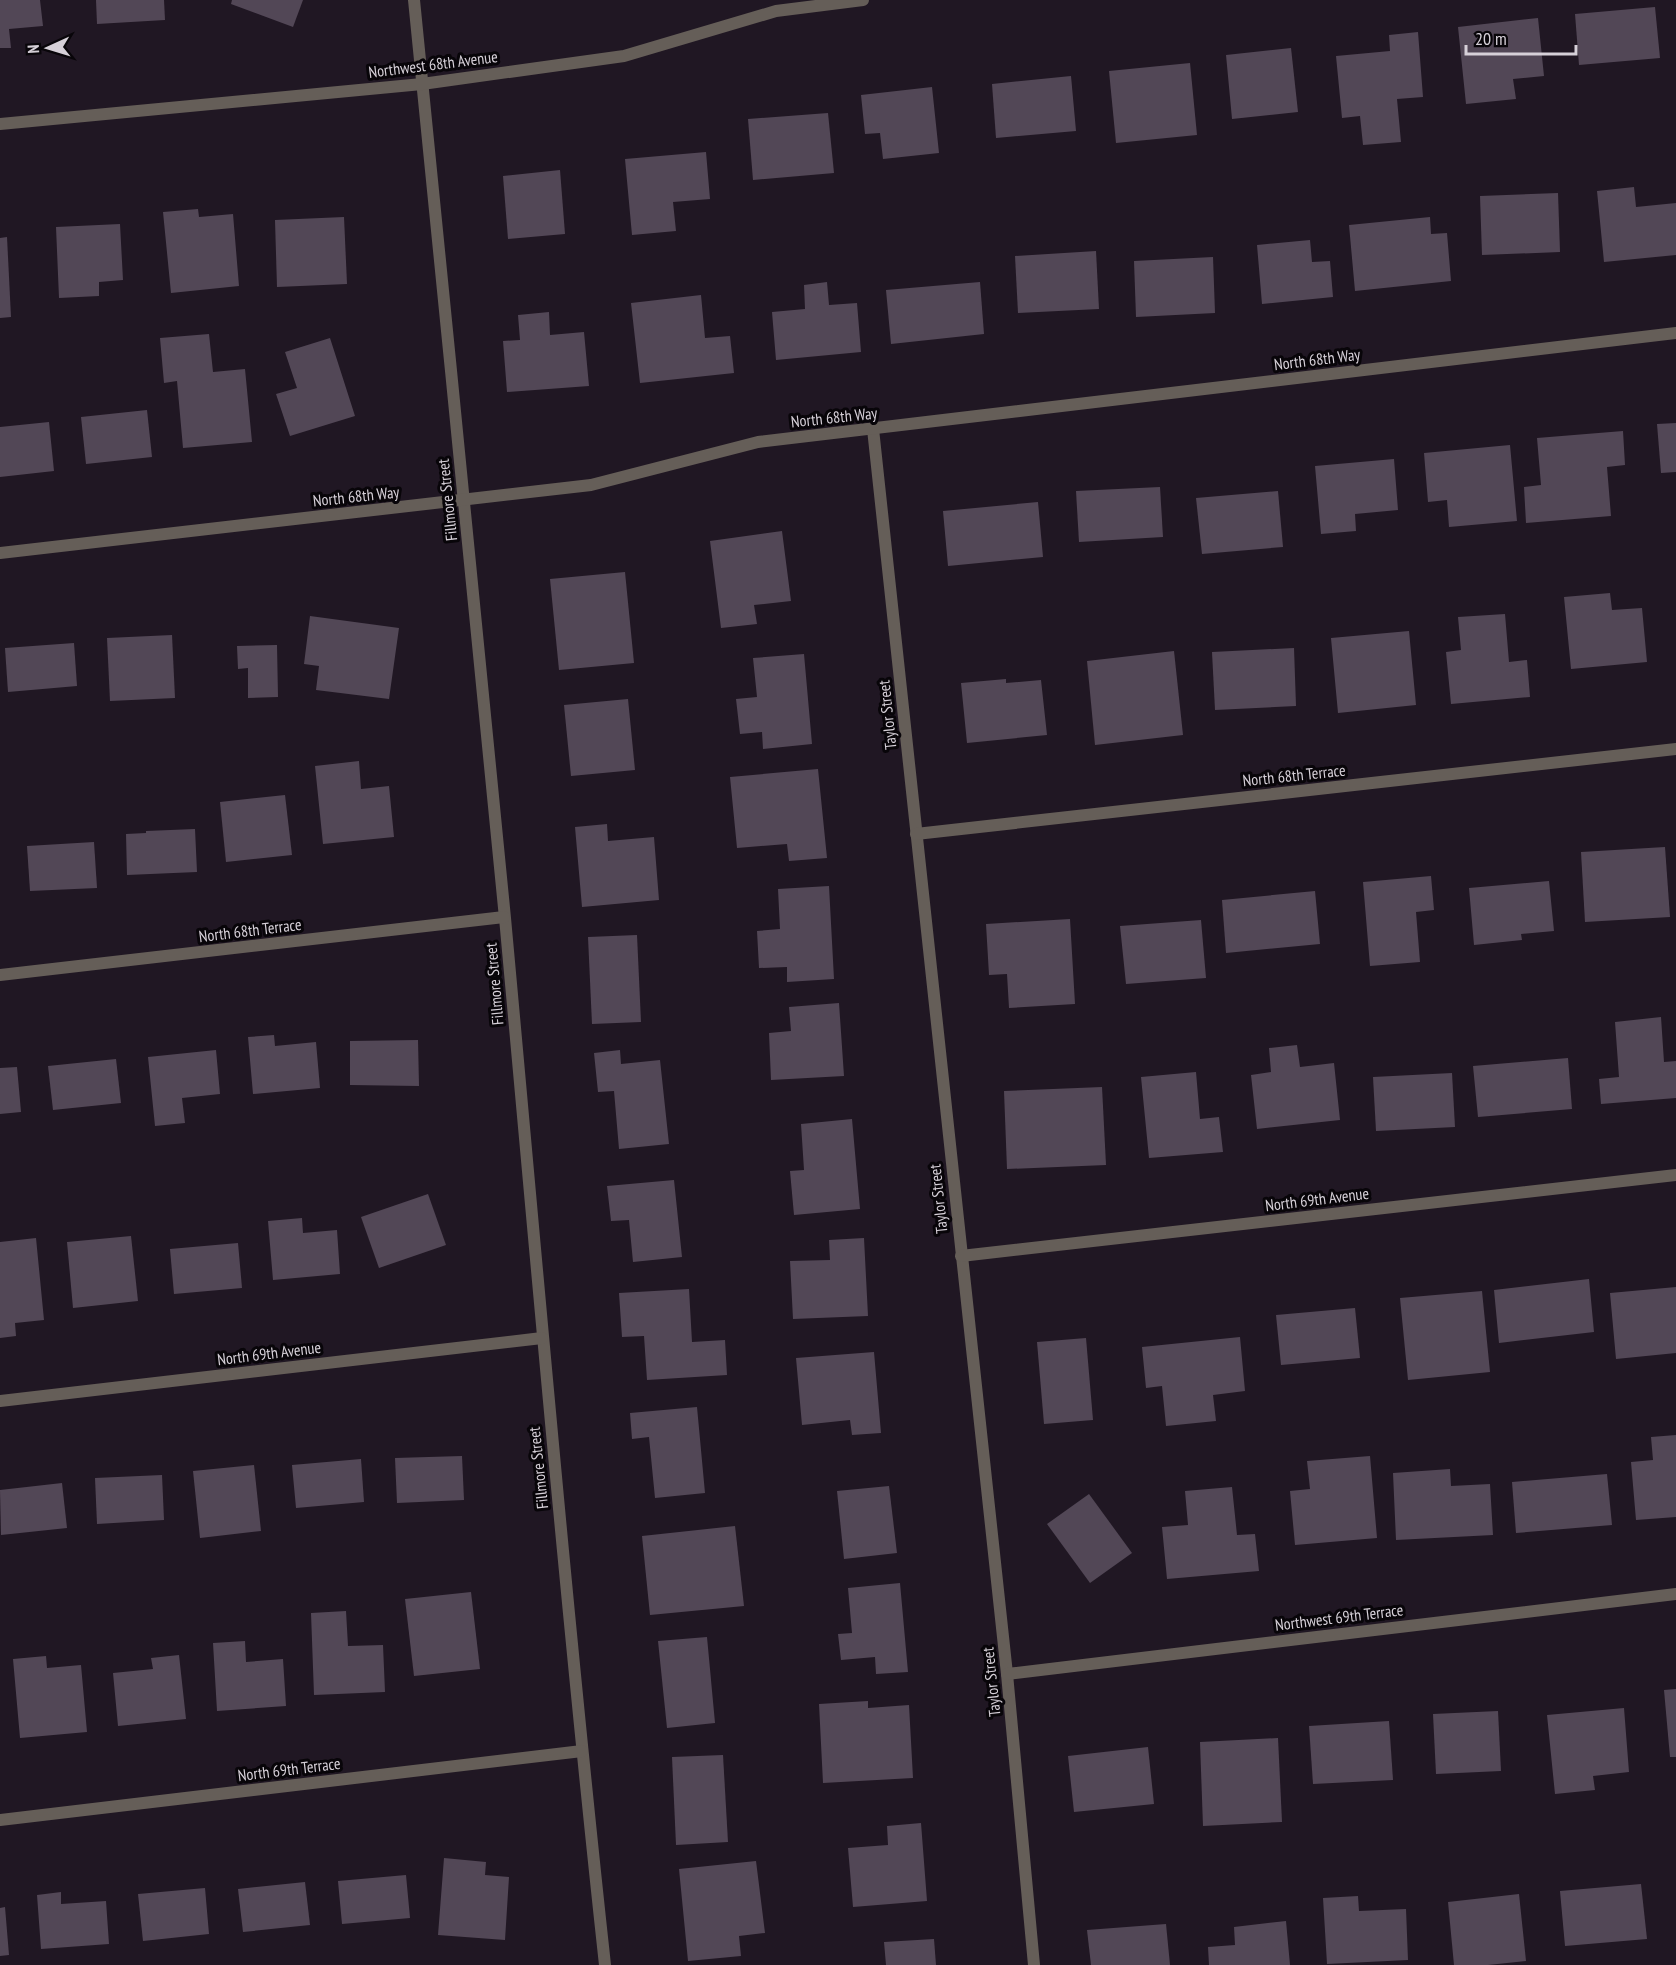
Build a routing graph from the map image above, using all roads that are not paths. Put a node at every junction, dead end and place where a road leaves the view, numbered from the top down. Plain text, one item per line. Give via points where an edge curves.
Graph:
1 (414, 0) edge
2 (863, 0) edge
3 (422, 84) junction
4 (0, 124) edge
5 (1676, 333) edge
6 (873, 429) junction
7 (464, 501) junction
8 (0, 553) edge
9 (1676, 749) edge
10 (916, 834) junction
11 (504, 917) junction
12 (0, 975) edge
13 (1676, 1174) edge
14 (961, 1256) junction
15 (542, 1338) junction
16 (0, 1401) edge
17 (1676, 1593) edge
18 (1007, 1674) junction
19 (582, 1751) junction
20 (0, 1820) edge
21 (606, 1965) edge
22 (1034, 1965) edge

1 - 3 street, Fillmore Street
2 - 3 street, Northwest 68th Avenue via 776,11 624,56
3 - 4 street, Northwest 68th Avenue
3 - 7 street, Fillmore Street
5 - 6 street, North 68th Way
6 - 7 street, North 68th Way via 758,442 591,485
6 - 10 street, Taylor Street
7 - 8 street, North 68th Way
7 - 11 street, Fillmore Street
9 - 10 street, North 68th Terrace
10 - 14 street, Taylor Street
11 - 12 street, North 68th Terrace
11 - 15 street, Fillmore Street
13 - 14 street, North 69th Avenue
14 - 18 street, Taylor Street
15 - 16 street, North 69th Avenue
15 - 19 street, Fillmore Street
17 - 18 street, Northwest 69th Terrace
18 - 22 street, Taylor Street
19 - 20 street, North 69th Terrace
19 - 21 street, Fillmore Street

